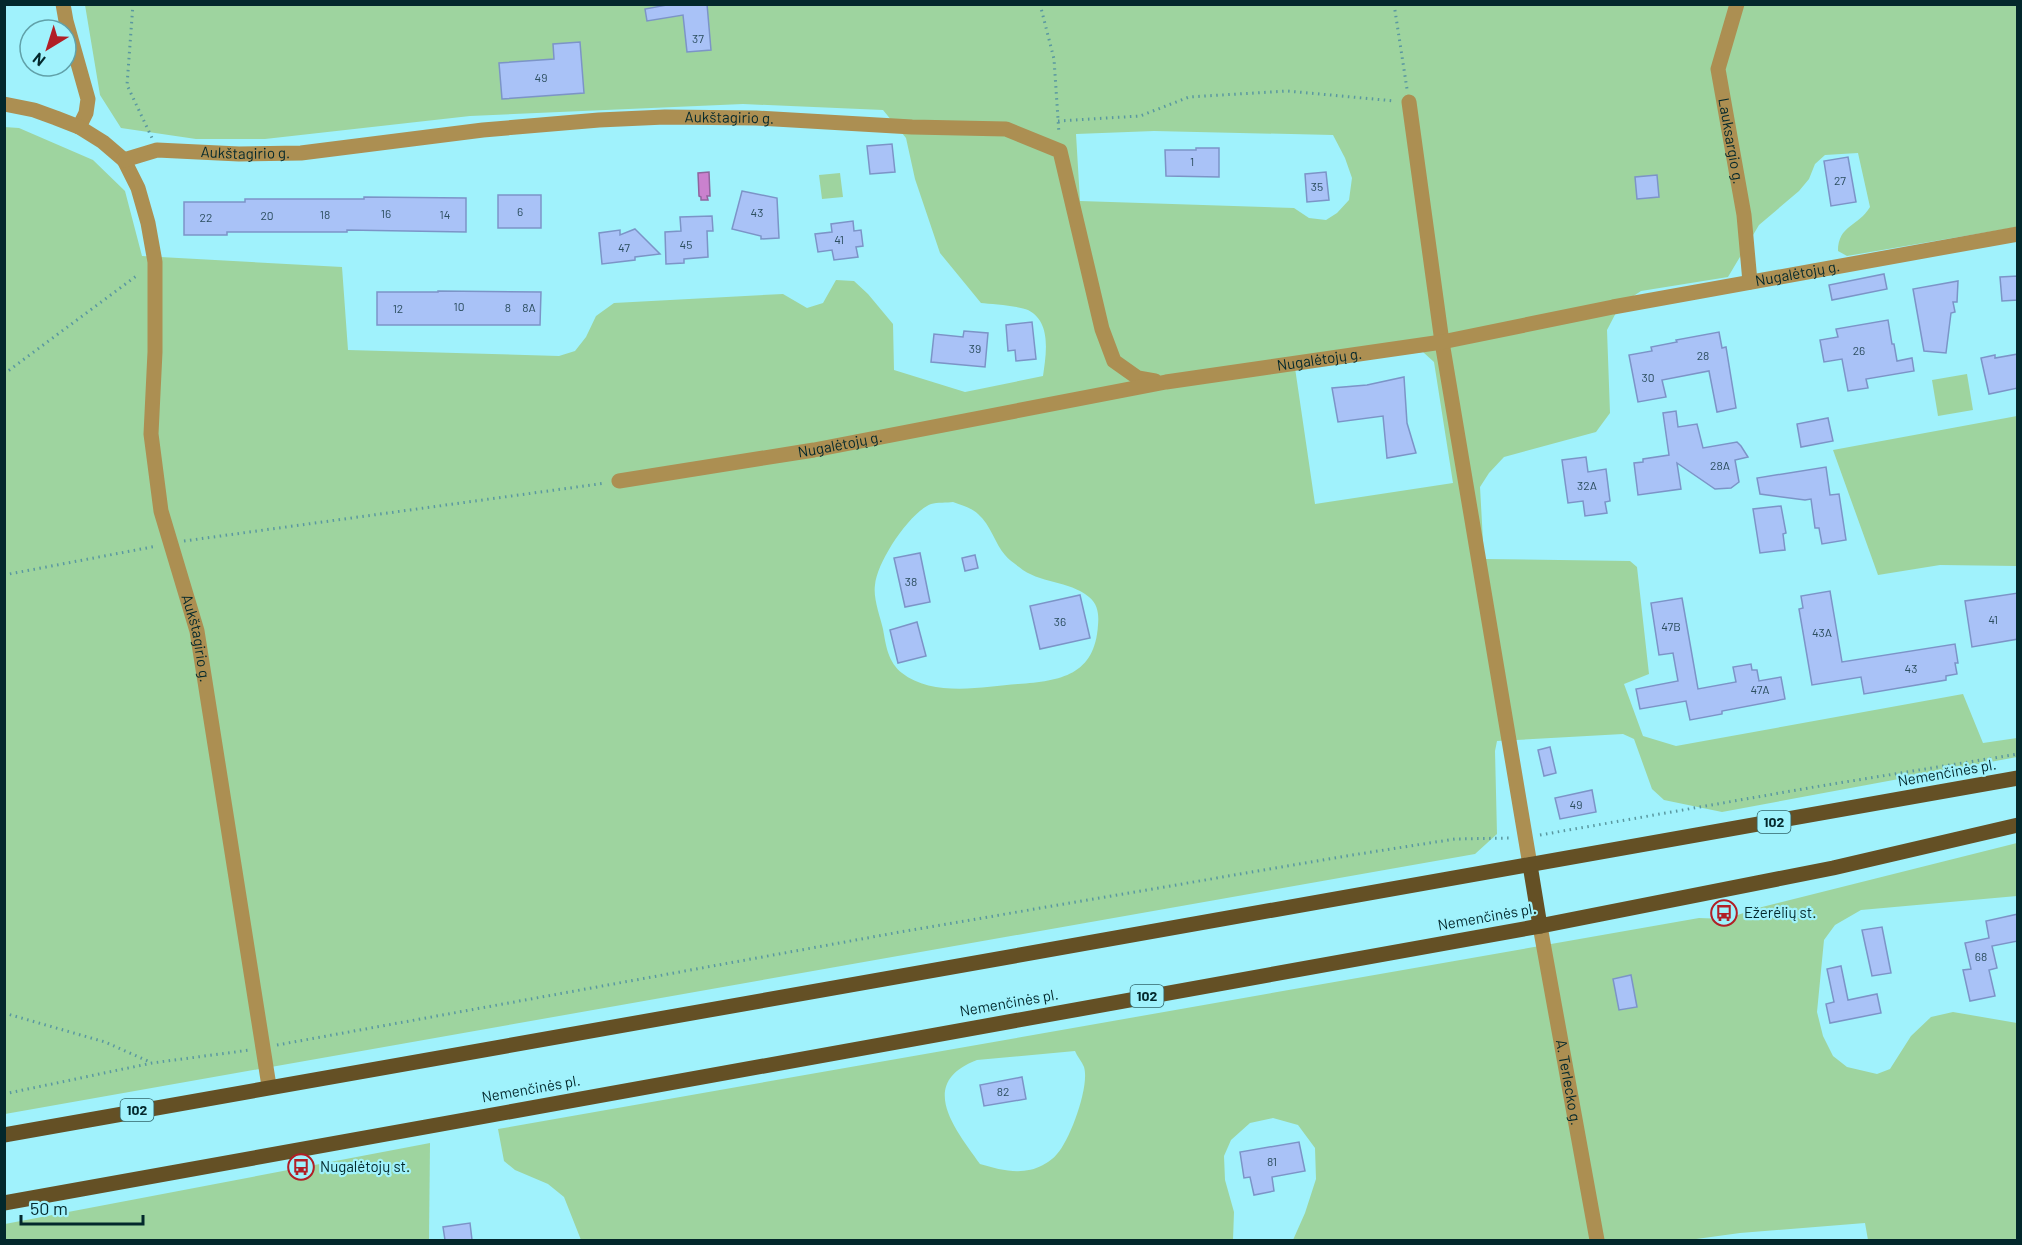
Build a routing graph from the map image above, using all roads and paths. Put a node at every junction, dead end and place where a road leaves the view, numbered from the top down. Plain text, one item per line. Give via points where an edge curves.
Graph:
1 (63, 4) edge
2 (133, 4) edge
3 (1040, 4) edge
4 (1394, 4) edge
5 (1737, 4) edge
6 (1409, 102) junction
7 (4, 104) edge
8 (1058, 121) junction
9 (80, 127) junction
10 (157, 150) junction
11 (1060, 151) junction
12 (124, 160) junction
13 (2018, 234) edge
14 (155, 262) junction
15 (1750, 282) junction
16 (1442, 342) junction
17 (4, 374) edge
18 (1166, 382) junction
19 (619, 481) joint
20 (170, 543) junction
21 (4, 575) edge
22 (2018, 754) edge
23 (2018, 778) edge
24 (2018, 825) edge
25 (1526, 837) junction
26 (1530, 865) junction
27 (1540, 926) junction
28 (4, 1013) edge
29 (264, 1048) junction
30 (152, 1063) junction
31 (269, 1086) junction
32 (4, 1094) edge
33 (4, 1135) edge
34 (4, 1203) edge
35 (1597, 1240) edge

1 - 9 street via 88,99
2 - 10 path via 127,85
3 - 8 path via 1054,59
4 - 6 path
5 - 15 street, Lauksargio g. via 1718,69 1744,215
6 - 8 path via 1254,93 1189,97 1140,116
6 - 16 street
7 - 9 street, Aukštagirio g.
8 - 11 path
9 - 12 street, Aukštagirio g.
10 - 11 street, Aukštagirio g. via 301,153 483,130 665,117 1006,129
10 - 12 street, Aukštagirio g.
11 - 18 street via 1102,329 1114,361 1138,378
12 - 14 street, Aukštagirio g. via 138,188
13 - 15 street, Nugalėtojų g.
14 - 17 path
14 - 20 street, Aukštagirio g. via 151,434 161,511
15 - 16 street, Nugalėtojų g.
16 - 18 street, Nugalėtojų g.
16 - 25 street
18 - 19 street, Nugalėtojų g. via 814,450
19 - 20 path
20 - 21 path
20 - 29 street, Aukštagirio g. via 197,631
22 - 25 path
23 - 26 main road, Nemenčinės pl. / 102
24 - 27 main road, Nemenčinės pl. / 102 via 1833,868
25 - 26 street
25 - 29 path via 1455,839 1346,856 900,932
26 - 27 main road
26 - 31 main road, Nemenčinės pl. / 102
27 - 34 main road, Nemenčinės pl. / 102
27 - 35 street, A. Terlecko g.
28 - 30 path via 105,1042
29 - 30 path
29 - 31 street, Aukštagirio g.
30 - 32 path
31 - 33 main road, Nemenčinės pl. / 102

